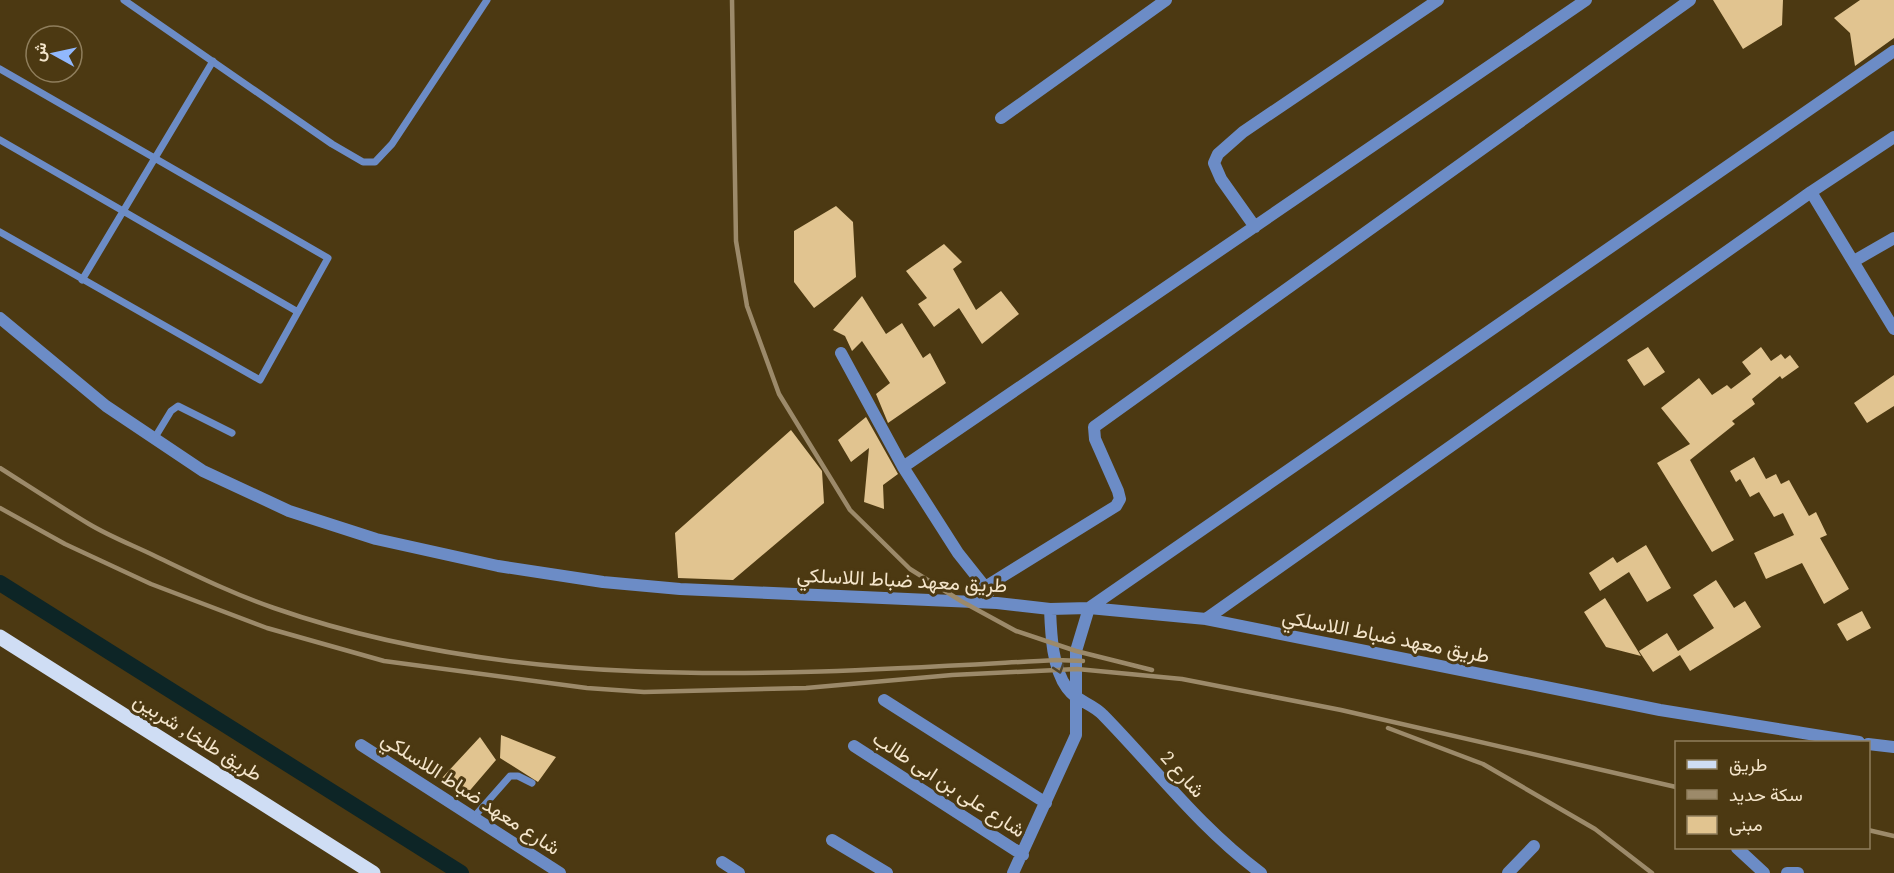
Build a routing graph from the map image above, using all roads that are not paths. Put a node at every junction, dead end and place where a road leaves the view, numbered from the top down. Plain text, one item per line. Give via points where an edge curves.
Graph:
1 (123, 0) edge
2 (487, 0) edge
3 (1166, 0) edge
4 (1438, 0) edge
5 (1586, 0) edge
6 (1690, 0) edge
7 (1894, 51) edge
8 (213, 61) junction
9 (0, 69) edge
10 (1001, 118) dead end
11 (1894, 137) edge
12 (0, 140) edge
13 (154, 160) junction
14 (1811, 192) junction
15 (124, 211) junction
16 (1255, 227) junction
17 (0, 232) edge
18 (1894, 238) edge
19 (1854, 261) junction
20 (82, 280) junction
21 (298, 312) junction
22 (1890, 312) edge
23 (0, 318) edge
24 (1894, 329) edge
25 (841, 352) dead end
26 (232, 433) dead end
27 (154, 440) junction
28 (903, 467) junction
29 (985, 587) junction
30 (997, 603) junction
31 (1050, 611) junction
32 (1088, 611) junction
33 (1206, 619) junction
34 (0, 637) edge
35 (884, 700) dead end
36 (1078, 701) junction
37 (1853, 741) edge
38 (1870, 744) edge
39 (361, 745) dead end
40 (854, 746) dead end
41 (1894, 747) edge
42 (532, 783) dead end
43 (1046, 803) junction
44 (473, 818) junction
45 (832, 840) dead end
46 (1534, 846) dead end
47 (1738, 849) edge
48 (1023, 855) junction
49 (722, 862) dead end
50 (373, 873) edge
51 (560, 873) edge
52 (739, 873) edge
53 (887, 873) edge
54 (1014, 873) edge
55 (1261, 873) edge
56 (1508, 873) edge
57 (1764, 873) edge
58 (1787, 873) edge
59 (1798, 873) edge

1 - 8 lane
2 - 8 lane via 426,95 375,162 363,162 332,144
3 - 10 street
4 - 16 street via 1243,132 1218,154 1215,163 1221,178
5 - 16 street
6 - 29 street via 1094,427 1095,439 1118,491 1120,499 1116,506
7 - 32 street
8 - 13 lane
9 - 13 lane
11 - 14 street
12 - 15 lane
13 - 15 lane
13 - 21 lane via 328,258
14 - 19 street
14 - 33 street
15 - 20 lane
15 - 21 lane
16 - 28 street
17 - 20 lane
18 - 19 street
19 - 22 street
20 - 21 lane via 260,380
22 - 24 street
23 - 27 street, طريق معهد ضباط اللاسلكي via 106,406
25 - 28 street
26 - 27 lane via 178,406
27 - 30 street, طريق معهد ضباط اللاسلكي via 203,471 289,511 376,539 498,566 680,589
28 - 29 street via 958,553
29 - 30 street
30 - 31 street, طريق معهد ضباط اللاسلكي
31 - 32 street, طريق معهد ضباط اللاسلكي
31 -> 36 street via 1058,670
32 - 33 street, طريق معهد ضباط اللاسلكي
32 - 36 street via 1077,645
33 - 37 street, طريق معهد ضباط اللاسلكي via 1660,710
34 - 50 main road, طريق طلخا, شربين
35 - 43 street
36 - 43 street via 1076,735
36 - 55 street, شارع 2 via 1101,712 1191,812
38 - 41 street
39 - 44 street, شارع معهد ضباط اللاسلكي
40 - 48 street, شارع على بن ابى طالب
42 - 44 lane via 510,776
43 - 48 street
44 - 51 street, شارع معهد ضباط اللاسلكي
45 - 53 street
46 - 56 street
47 - 57 street
48 - 54 street
49 - 52 street
58 - 59 street

